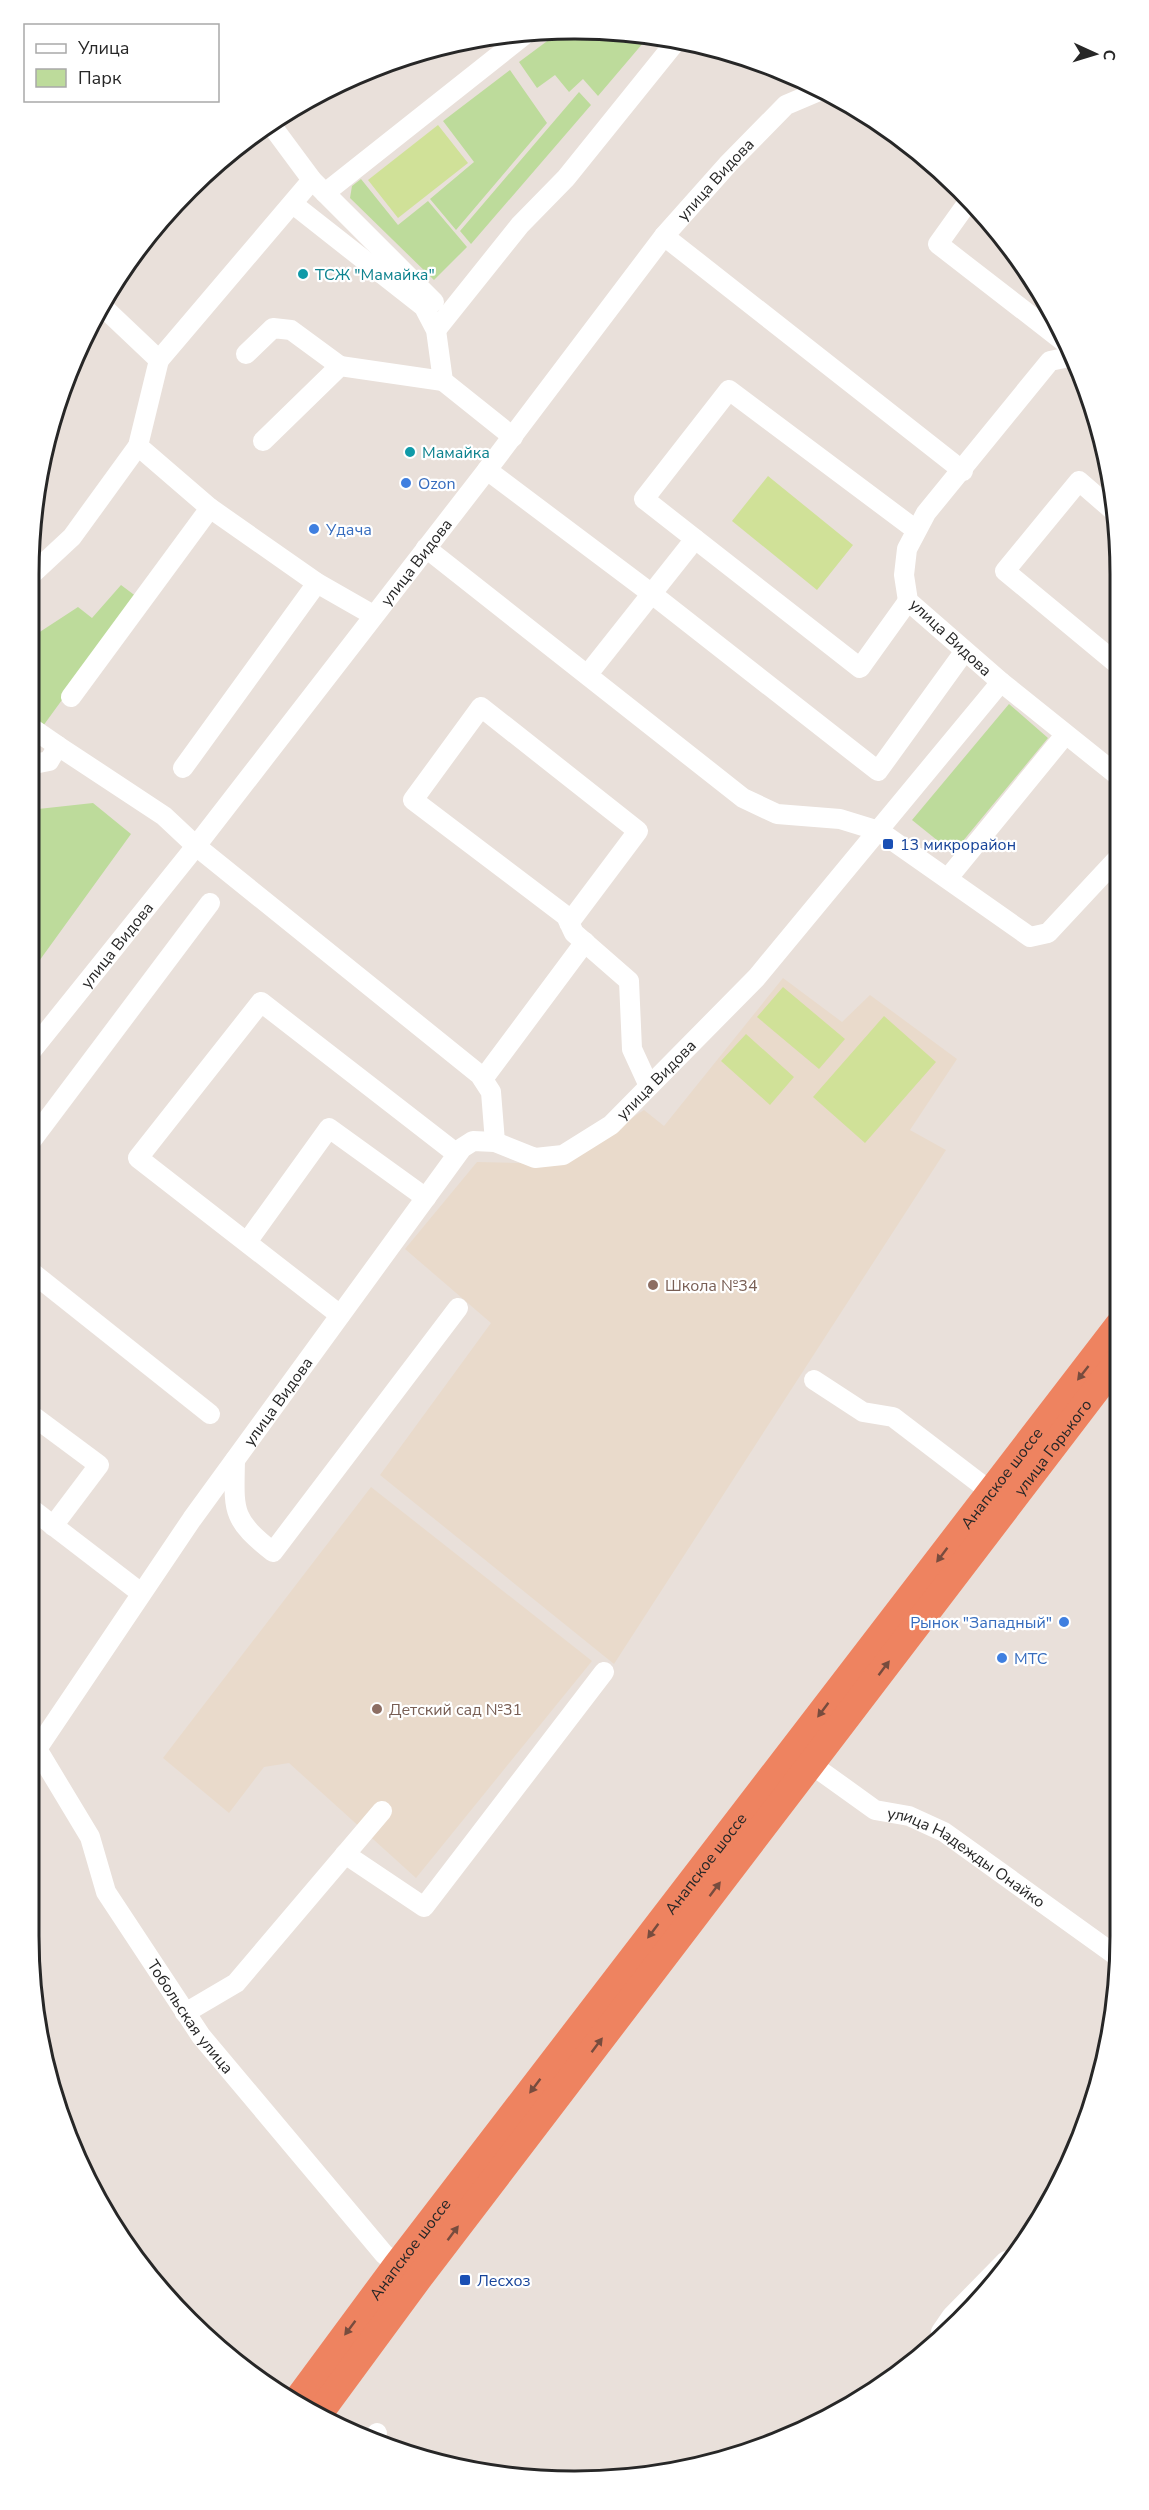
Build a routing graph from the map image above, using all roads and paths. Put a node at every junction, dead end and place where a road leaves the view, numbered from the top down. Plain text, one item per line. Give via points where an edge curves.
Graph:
1 (513, 43) edge
2 (671, 48) edge
3 (811, 94) edge
4 (275, 130) edge
5 (319, 186) junction
6 (292, 204) junction
7 (964, 208) edge
8 (664, 236) junction
9 (108, 312) edge
10 (442, 322) junction
11 (1052, 332) edge
12 (246, 354) dead end
13 (1064, 358) edge
14 (159, 360) junction
15 (340, 366) junction
16 (443, 381) junction
17 (513, 437) junction
18 (263, 441) dead end
19 (138, 446) junction
20 (488, 470) junction
21 (963, 471) junction
22 (1105, 503) edge
23 (210, 508) junction
24 (916, 530) junction
25 (695, 539) junction
26 (426, 548) junction
27 (39, 567) edge
28 (317, 583) junction
29 (652, 594) junction
30 (908, 601) junction
31 (373, 615) junction
32 (964, 652) junction
33 (1110, 658) edge
34 (588, 674) junction
35 (1001, 682) junction
36 (71, 697) dead end
37 (39, 733) edge
38 (1065, 735) junction
39 (58, 746) junction
40 (39, 763) edge
41 (183, 768) dead end
42 (1110, 770) edge
43 (879, 831) junction
44 (196, 846) junction
45 (1110, 867) edge
46 (948, 878) junction
47 (210, 903) dead end
48 (569, 923) junction
49 (585, 942) junction
50 (39, 1040) edge
51 (483, 1079) junction
52 (650, 1086) junction
53 (39, 1129) edge
54 (495, 1142) junction
55 (457, 1154) junction
56 (426, 1198) junction
57 (247, 1242) junction
58 (39, 1279) edge
59 (458, 1308) dead end
60 (340, 1315) junction
61 (1110, 1339) edge
62 (1110, 1370) edge
63 (814, 1380) dead end
64 (210, 1414) dead end
65 (39, 1421) edge
66 (235, 1460) junction
67 (999, 1499) junction
68 (39, 1515) edge
69 (53, 1526) junction
70 (141, 1593) junction
71 (604, 1671) dead end
72 (39, 1736) edge
73 (39, 1757) edge
74 (811, 1764) junction
75 (382, 1811) dead end
76 (345, 1854) junction
77 (1110, 1951) edge
78 (185, 2013) junction
79 (397, 2265) junction
80 (301, 2395) edge
81 (323, 2408) edge

1 - 5 street
2 - 10 street
3 - 8 street, улица Видова via 786,105
4 - 5 street
5 - 6 street
5 - 10 street
6 - 10 street
6 - 14 street
7 - 11 street via 938,244
8 - 17 street, улица Видова
8 - 21 street
9 - 14 street
10 - 16 street
12 - 15 street via 273,328 291,330
13 - 21 street, улица Видова via 1050,361
14 - 19 street
15 - 16 street
15 - 18 street
16 - 17 street
17 - 20 street, улица Видова
19 - 23 street
19 - 27 street via 72,537
20 - 26 street, улица Видова
20 - 29 street
21 - 24 street, улица Видова
22 - 33 street via 1079,481 1005,571
23 - 28 street
23 - 36 street
24 - 25 street via 729,390 644,499
24 - 30 street, улица Видова via 907,549 904,575
25 - 29 street
25 - 30 street via 860,668
26 - 31 street, улица Видова
26 - 34 street
28 - 31 street
28 - 41 street
29 - 32 street via 878,771
29 - 34 street
30 - 32 street, улица Видова
31 - 44 street, улица Видова
32 - 35 street, улица Видова
34 - 43 street via 743,798 777,814 840,819
35 - 38 street
35 - 43 street, улица Видова
37 - 39 street
38 - 42 street
38 - 46 street
39 - 40 street via 49,761
39 - 44 street via 164,816
43 - 46 street
43 - 52 street, улица Видова via 757,977
44 - 50 street, улица Видова
44 - 51 street
45 - 46 street via 1048,933 1030,937
47 - 53 street
48 - 48 street via 566,916 413,800 481,707 638,831
48 - 49 street
49 - 51 street
49 - 52 street via 629,981 632,1049
51 - 54 street via 491,1092
52 - 54 street, улица Видова via 611,1125 563,1155 535,1158
54 - 55 street, улица Видова via 473,1141
55 - 56 street, улица Видова
55 - 57 street via 261,1002 138,1158
56 - 57 street via 329,1128
56 - 60 street, улица Видова
57 - 60 street
58 - 64 street
59 - 66 street via 273,1552 253,1536 234,1510
60 - 66 street, улица Видова
61 -> 67 highway, Анапское шоссе
62 - 67 highway, улица Горького
63 - 67 street via 863,1412 893,1417
65 - 69 street via 99,1465
66 - 70 street, улица Видова
74 -> 67 highway, Анапское шоссе
67 -> 79 highway, Анапское шоссе
68 - 69 street
69 - 70 street
70 - 72 street, улица Видова
71 - 76 street via 424,1907
73 - 78 street, Тобольская улица via 90,1837 106,1892
74 - 77 street, улица Надежды Онайко via 874,1810 909,1816 944,1832
81 -> 74 highway, Анапское шоссе
75 - 76 street
76 - 78 street via 236,1983
78 - 79 street, Тобольская улица
79 -> 80 highway, Анапское шоссе

